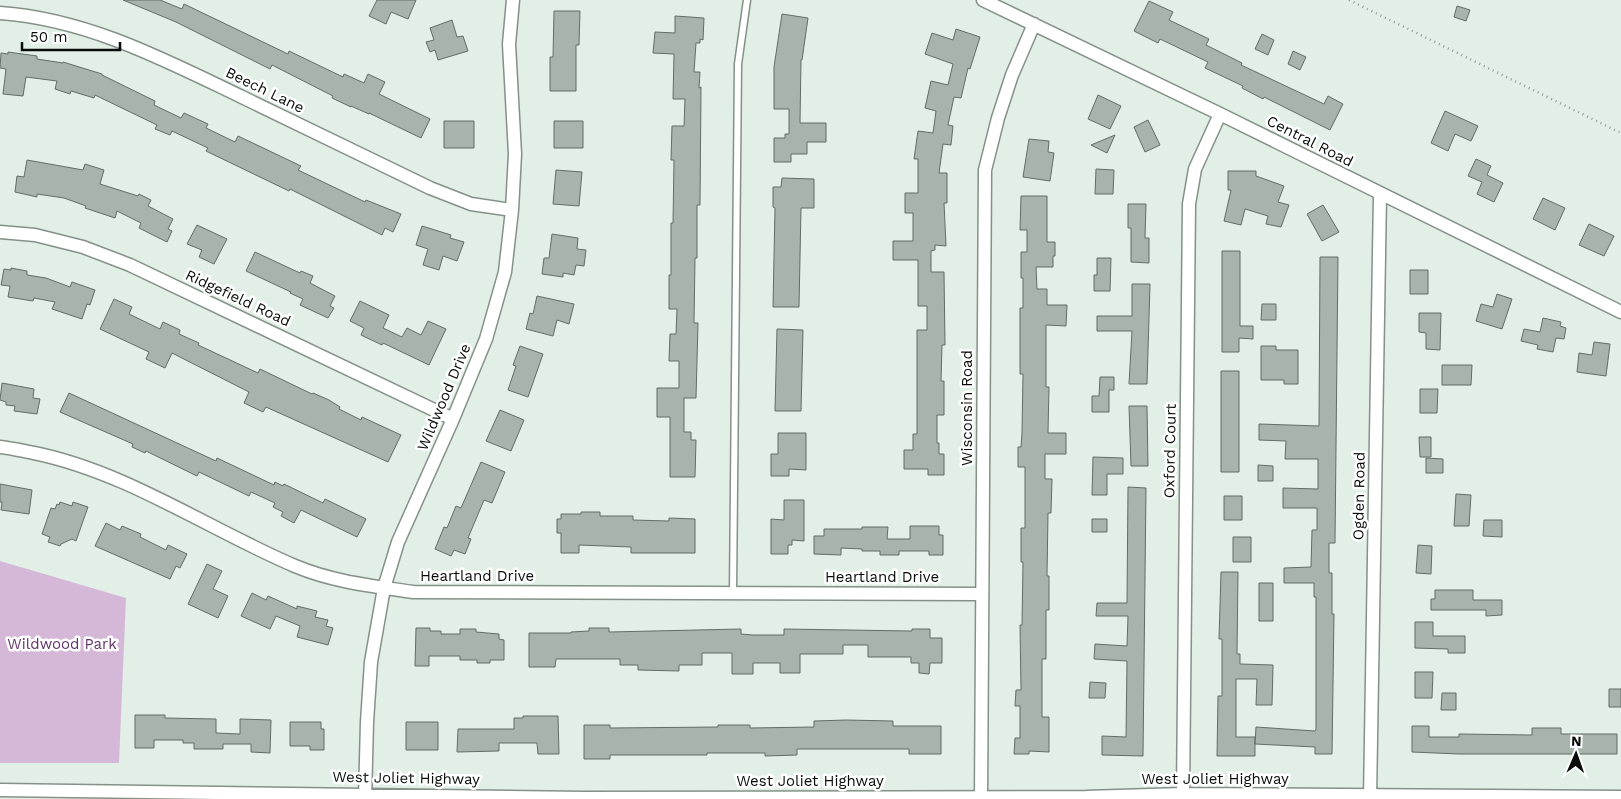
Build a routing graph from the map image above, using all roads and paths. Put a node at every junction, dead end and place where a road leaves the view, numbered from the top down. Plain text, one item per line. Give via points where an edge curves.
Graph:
1 (513, 0) edge
2 (747, 0) edge
3 (983, 0) edge
4 (1349, 0) edge
5 (0, 13) edge
6 (1034, 24) junction
7 (1220, 114) junction
8 (1621, 133) edge
9 (1380, 194) junction
10 (512, 210) junction
11 (0, 232) edge
12 (1621, 312) edge
13 (454, 419) junction
14 (0, 448) edge
15 (384, 588) junction
16 (733, 592) junction
17 (982, 594) junction
18 (0, 790) edge
19 (1183, 794) junction
20 (365, 796) edge
21 (1370, 797) edge
22 (981, 798) edge
23 (1621, 798) edge
24 (584, 799) edge

1 - 10 street, Wildwood Drive via 509,44 515,154
2 - 16 lane via 738,64
3 - 6 street, Central Road
4 - 8 path
5 - 10 street, Beech Lane via 39,16 102,34 158,57 430,188 470,204
6 - 7 street, Central Road
6 - 17 street, Wisconsin Road via 1012,75 985,170
7 - 9 street, Central Road
7 - 19 street, Oxford Court via 1195,169 1189,204
9 - 12 street, Central Road
9 - 21 street, Ogden Road
10 - 13 street, Wildwood Drive via 500,291 486,339
11 - 13 street, Ridgefield Road via 83,247 130,265
13 - 15 street, Wildwood Drive via 398,542
14 - 15 street, Heartland Drive via 63,459 110,476 296,567 344,582
15 - 16 street, Heartland Drive via 413,592
15 - 20 street, Wildwood Drive via 371,662
16 - 17 street, Heartland Drive
17 - 22 street, Wisconsin Road
18 - 20 street, West Joliet Highway
19 - 21 street, West Joliet Highway
19 - 22 street, West Joliet Highway
20 - 24 street, West Joliet Highway
21 - 23 street, West Joliet Highway
22 - 24 street, West Joliet Highway

